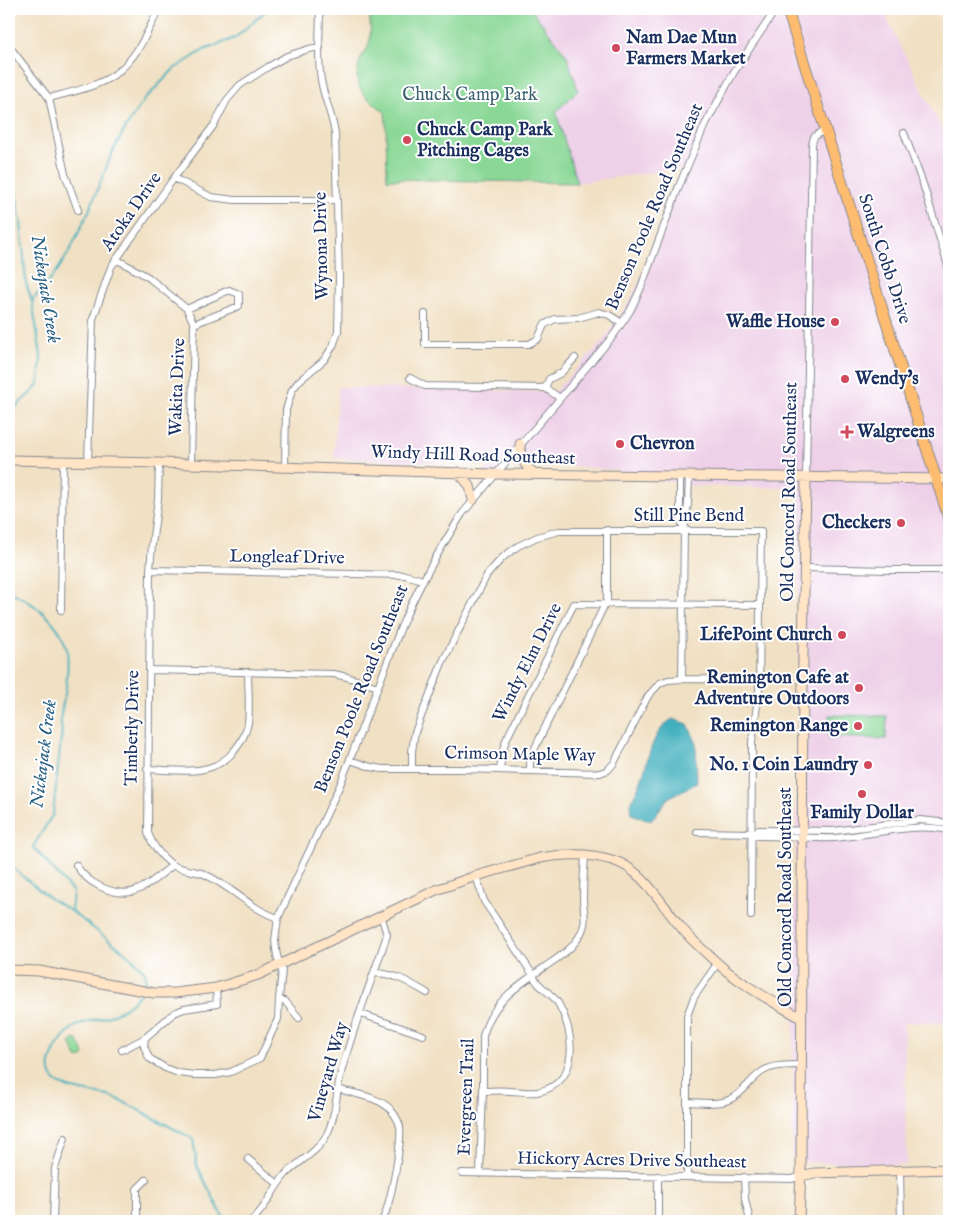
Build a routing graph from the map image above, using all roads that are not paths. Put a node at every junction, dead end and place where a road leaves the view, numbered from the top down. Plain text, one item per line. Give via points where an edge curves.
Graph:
1 (159, 9) edge
2 (320, 9) edge
3 (776, 9) edge
4 (787, 9) edge
5 (9, 46) edge
6 (320, 47) junction
7 (49, 98) junction
8 (825, 129) junction
9 (904, 134) dead end
10 (174, 178) junction
11 (336, 200) junction
12 (78, 210) dead end
13 (116, 259) junction
14 (949, 269) edge
15 (187, 309) junction
16 (425, 314) dead end
17 (622, 323) junction
18 (194, 324) junction
19 (575, 358) dead end
20 (410, 378) dead end
21 (545, 388) junction
22 (560, 398) junction
23 (520, 444) junction
24 (9, 460) edge
25 (63, 462) junction
26 (88, 462) junction
27 (160, 463) junction
28 (190, 464) junction
29 (285, 466) junction
30 (458, 472) junction
31 (495, 474) junction
32 (535, 474) junction
33 (684, 476) junction
34 (949, 477) edge
35 (806, 478) junction
36 (937, 479) junction
37 (473, 500) junction
38 (949, 519) edge
39 (607, 530) junction
40 (684, 530) junction
41 (804, 568) junction
42 (150, 570) junction
43 (949, 570) edge
44 (423, 580) junction
45 (606, 604) junction
46 (683, 605) junction
47 (760, 605) junction
48 (61, 610) dead end
49 (148, 670) junction
50 (248, 672) junction
51 (682, 679) junction
52 (759, 680) junction
53 (378, 687) junction
54 (350, 760) junction
55 (147, 769) junction
56 (412, 769) junction
57 (500, 770) junction
58 (530, 771) junction
59 (949, 823) edge
60 (949, 830) edge
61 (698, 832) dead end
62 (752, 833) junction
63 (803, 834) junction
64 (585, 856) junction
65 (76, 865) dead end
66 (173, 865) junction
67 (476, 876) junction
68 (380, 915) junction
69 (751, 916) dead end
70 (278, 918) junction
71 (280, 964) junction
72 (717, 964) junction
73 (9, 970) edge
74 (375, 973) junction
75 (533, 975) junction
76 (216, 988) junction
77 (427, 993) dead end
78 (278, 999) junction
79 (361, 1014) junction
80 (299, 1018) dead end
81 (801, 1018) junction
82 (423, 1035) dead end
83 (146, 1038) junction
84 (122, 1050) dead end
85 (801, 1065) junction
86 (338, 1089) junction
87 (483, 1091) junction
88 (687, 1102) junction
89 (65, 1138) dead end
90 (248, 1159) dead end
91 (949, 1169) edge
92 (900, 1170) junction
93 (462, 1173) dead end
94 (480, 1174) junction
95 (658, 1176) junction
96 (687, 1176) junction
97 (801, 1176) junction
98 (744, 1177) junction
99 (146, 1180) dead end
100 (278, 1184) junction
101 (53, 1221) edge
102 (137, 1221) edge
103 (251, 1221) edge
104 (382, 1221) edge
105 (658, 1221) edge
106 (750, 1221) edge
107 (799, 1221) edge
108 (901, 1221) edge

1 - 7 street via 145,39 120,70 85,88
2 - 6 street, Wynona Drive
3 - 17 street, Benson Poole Road Southeast via 729,80 704,127 640,290
4 - 8 main road, South Cobb Drive
5 - 7 street
6 - 10 street, Atoka Drive via 287,56 240,85 214,126
6 - 11 street, Wynona Drive via 320,78 335,133
7 - 12 street via 66,174
8 - 35 street, Old Concord Road Southeast via 814,137 812,144
8 - 36 main road, South Cobb Drive
9 - 14 street
10 - 11 street via 211,197
10 - 13 street, Atoka Drive
11 - 29 street, Wynona Drive via 338,332 324,360 292,390 286,410
13 - 15 street, Wakita Drive via 148,278
13 - 26 street, Atoka Drive via 93,319
15 - 18 street, Wakita Drive
15 - 18 street via 228,290 239,294 239,306
16 - 17 street via 425,344 532,344 542,328 552,320 578,318 597,312
17 - 22 street, Benson Poole Road Southeast
18 - 28 street, Wakita Drive
19 - 21 street via 561,373 549,379
20 - 21 street via 425,386
21 - 22 street
22 - 23 street, Benson Poole Road Southeast
23 - 31 street, Benson Poole Road Southeast
23 - 32 street via 522,462
24 - 25 street, Windy Hill Road Southeast
25 - 26 street, Windy Hill Road Southeast
25 - 48 street
26 - 27 street, Windy Hill Road Southeast
27 - 28 street, Windy Hill Road Southeast
27 - 42 street, Timberly Drive
28 - 29 street, Windy Hill Road Southeast
29 - 30 street, Windy Hill Road Southeast
30 - 31 street, Windy Hill Road Southeast
30 - 37 street via 470,486
31 - 32 street, Windy Hill Road Southeast
31 - 37 street, Benson Poole Road Southeast
32 - 33 street, Windy Hill Road Southeast
33 - 35 street, Windy Hill Road Southeast
33 - 40 street via 680,516
34 - 36 street, Windy Hill Road Southeast
35 - 36 street, Windy Hill Road Southeast
35 - 41 street, Old Concord Road Southeast
36 - 38 main road, South Cobb Drive
37 - 44 street, Benson Poole Road Southeast
39 - 40 street, Still Pine Bend
39 - 45 street
39 - 56 street, Still Pine Bend via 558,531 537,537 510,551 491,570 442,663 415,732
40 - 46 street
40 - 47 street, Still Pine Bend via 761,531
41 - 43 street
41 - 63 street, Old Concord Road Southeast
42 - 44 street, Longleaf Drive via 405,575
42 - 49 street, Timberly Drive
44 - 53 street, Benson Poole Road Southeast
45 - 46 street, Windy Elm Drive
45 - 57 street, Windy Elm Drive via 574,604 506,740
45 - 58 street via 531,756
46 - 47 street, Windy Elm Drive
46 - 51 street
47 - 52 street, Still Pine Bend
49 - 50 street
49 - 55 street, Timberly Drive
50 - 53 street via 334,674
50 - 55 street via 248,723 242,740 225,761 200,770
51 - 52 street, Crimson Maple Way
51 - 58 street, Crimson Maple Way via 664,681 654,688 608,770 595,774
52 - 62 street, Still Pine Bend via 752,742
53 - 54 street, Benson Poole Road Southeast
54 - 56 street, Crimson Maple Way via 377,769
54 - 70 street, Benson Poole Road Southeast
55 - 66 street, Timberly Drive via 148,833 153,844
56 - 57 street, Crimson Maple Way
57 - 58 street, Crimson Maple Way
59 - 63 street via 920,820
60 - 63 street via 915,827 842,837
61 - 62 street
62 - 63 street via 758,836
62 - 69 street, Still Pine Bend
63 - 81 street, Old Concord Road Southeast
64 - 67 street via 554,856
64 - 72 street via 612,860 636,874
64 - 75 street, Evergreen Trail via 585,923 579,938 570,950
65 - 66 street via 91,882 126,894 141,890
66 - 70 street via 217,880 255,907
67 - 68 street
67 - 75 street via 484,901
68 - 71 street
68 - 74 street, Vineyard Way via 387,935
70 - 71 street, Benson Poole Road Southeast via 275,941
71 - 76 street
71 - 78 street, Benson Poole Road Southeast
72 - 81 street
72 - 88 street via 694,997 687,1016
73 - 76 street via 40,971 154,992
74 - 77 street via 390,974
74 - 79 street, Vineyard Way
75 - 87 street, Evergreen Trail via 504,998 488,1019 483,1036
75 - 87 street via 535,982 552,995 565,1018 571,1044 567,1070 554,1085 538,1092
76 - 83 street via 217,1004 174,1013
78 - 80 street via 284,1000
78 - 83 street, Benson Poole Road Southeast via 278,1019 260,1058 231,1072 215,1075 178,1073 149,1058 144,1046
79 - 82 street
79 - 86 street, Vineyard Way
81 - 85 street, Old Concord Road Southeast
83 - 84 street
85 - 88 street via 777,1066 763,1071 727,1101
85 - 97 street, Old Concord Road Southeast
86 - 100 street, Vineyard Way via 327,1135
86 - 104 street via 379,1102 391,1109 397,1118 399,1142 390,1202
87 - 94 street, Evergreen Trail
88 - 96 street
89 - 101 street via 55,1168
90 - 100 street
91 - 92 street
92 - 97 street
92 - 108 street
93 - 94 street, Hickory Acres Drive Southeast
94 - 95 street, Hickory Acres Drive Southeast
95 - 96 street, Hickory Acres Drive Southeast
95 - 105 street
96 - 98 street, Hickory Acres Drive Southeast
97 - 98 street, Hickory Acres Drive Southeast via 792,1179
97 - 107 street, Old Concord Road Southeast
98 - 106 street via 744,1199
99 - 102 street via 137,1189
100 - 103 street, Vineyard Way via 260,1213

